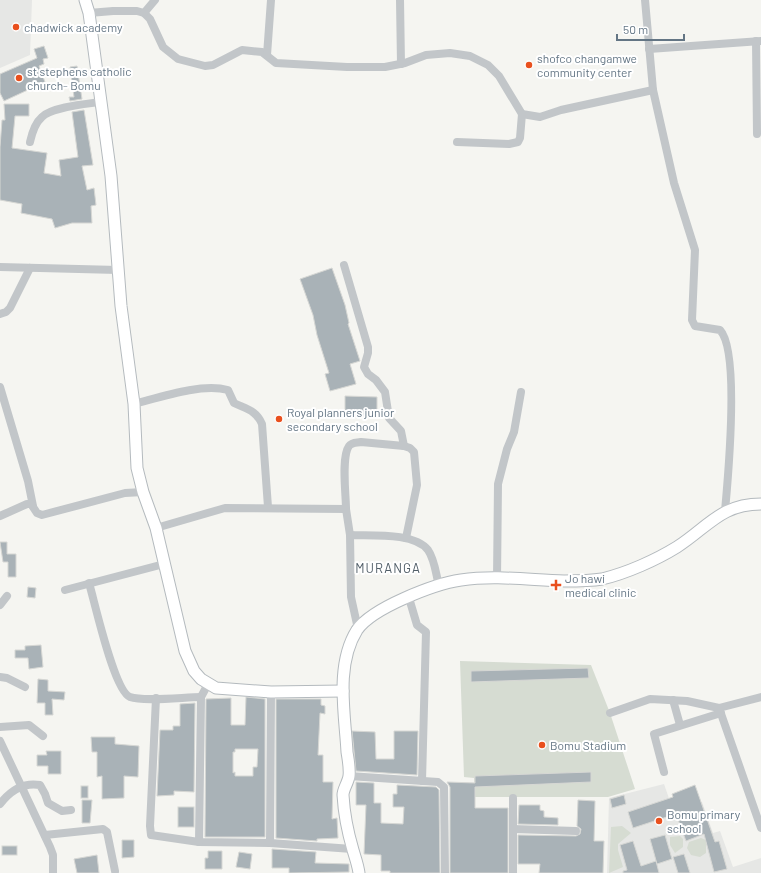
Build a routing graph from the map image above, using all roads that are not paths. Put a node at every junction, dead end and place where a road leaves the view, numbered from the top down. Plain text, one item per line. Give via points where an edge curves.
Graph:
1 (85, 0) edge
2 (155, 0) edge
3 (271, 0) edge
4 (400, 0) edge
5 (645, 0) edge
6 (89, 13) junction
7 (144, 13) junction
8 (758, 41) edge
9 (649, 50) junction
10 (267, 55) junction
11 (401, 64) junction
12 (653, 90) junction
13 (100, 102) junction
14 (522, 114) junction
15 (757, 134) dead end
16 (30, 142) dead end
17 (457, 142) dead end
18 (344, 265) dead end
19 (0, 267) edge
20 (30, 268) junction
21 (118, 270) junction
22 (0, 314) edge
23 (0, 387) edge
24 (521, 392) dead end
25 (134, 404) junction
26 (404, 446) junction
27 (142, 492) junction
28 (761, 504) edge
29 (33, 506) junction
30 (268, 507) junction
31 (346, 509) junction
32 (725, 511) junction
33 (0, 516) edge
34 (156, 528) junction
35 (350, 535) junction
36 (406, 538) junction
37 (164, 564) junction
38 (496, 579) junction
39 (89, 583) junction
40 (439, 586) junction
41 (65, 590) dead end
42 (7, 596) dead end
43 (408, 598) junction
44 (0, 605) edge
45 (358, 629) junction
46 (0, 677) edge
47 (208, 684) junction
48 (25, 687) dead end
49 (343, 691) junction
50 (271, 692) junction
51 (201, 697) junction
52 (761, 697) edge
53 (156, 698) junction
54 (673, 700) junction
55 (720, 711) junction
56 (610, 713) dead end
57 (680, 725) junction
58 (0, 727) edge
59 (42, 736) dead end
60 (0, 741) edge
61 (664, 772) dead end
62 (349, 776) junction
63 (422, 781) junction
64 (20, 786) junction
65 (513, 798) dead end
66 (0, 804) edge
67 (71, 810) dead end
68 (761, 828) edge
69 (513, 829) junction
70 (576, 831) dead end
71 (45, 835) junction
72 (199, 842) junction
73 (270, 843) junction
74 (352, 848) junction
75 (115, 871) dead end
76 (53, 873) edge
77 (359, 873) edge
78 (445, 873) edge
79 (513, 873) edge

1 - 6 street
2 - 7 street
3 - 10 street
4 - 11 street
5 - 9 street
6 - 7 street
6 - 13 street
7 - 10 street via 150,19 163,47 178,59 191,64 213,65 242,50
8 - 9 street
8 - 15 street
9 - 12 street
10 - 11 street via 276,63 378,67
11 - 14 street via 426,55 450,53 470,56 488,65 499,76
12 - 14 street via 540,117
12 - 32 street via 674,183 695,250 692,320 695,326 720,330 726,340 730,377 731,444
13 - 16 street via 43,115 32,133
13 - 21 street via 111,176
14 - 17 street via 518,142
18 - 26 street via 368,347 364,367 385,392 389,418 401,431
19 - 20 street
20 - 21 street
20 - 22 street via 10,308
21 - 25 street via 120,306
23 - 29 street
24 - 38 street via 514,432 498,484
25 - 27 street via 135,457
25 - 30 street via 187,391 228,390 234,403 254,412 262,424
26 - 31 street via 361,442 349,446 345,462
26 - 36 street via 414,452 417,485
27 - 29 street via 125,493 42,515 37,513
27 - 34 street
28 - 32 street
29 - 33 street via 27,504
30 - 31 street
30 - 34 street via 225,508
31 - 35 street
32 - 38 street via 678,547 607,578 574,581
34 - 37 street
35 - 36 street
35 - 45 street via 350,585
36 - 40 street via 429,551
37 - 39 street
37 - 47 street via 185,651 194,671
38 - 40 street via 461,580
39 - 41 street
39 - 53 street via 121,689 130,696
40 - 43 street
42 - 44 street
43 - 45 street via 379,611
43 - 63 street via 416,625 426,632
45 - 49 street via 346,657
46 - 48 street
47 - 50 street via 226,690
47 - 51 street
49 - 50 street
49 - 62 street
50 - 73 street
51 - 53 street
51 - 72 street
52 - 55 street
53 - 72 street via 150,832 152,836
54 - 55 street via 698,703
54 - 56 street via 650,700
54 - 57 street
55 - 57 street
55 - 68 street
57 - 61 street via 654,734
58 - 59 street via 29,725
60 - 64 street
62 - 63 street
62 - 74 street via 343,793
63 - 78 street via 438,782 444,787
64 - 66 street
64 - 67 street via 40,784 48,803 62,811
64 - 71 street
65 - 69 street
69 - 70 street
69 - 79 street
71 - 75 street via 103,829 108,832
71 - 76 street via 52,855
72 - 73 street
73 - 74 street
74 - 77 street

